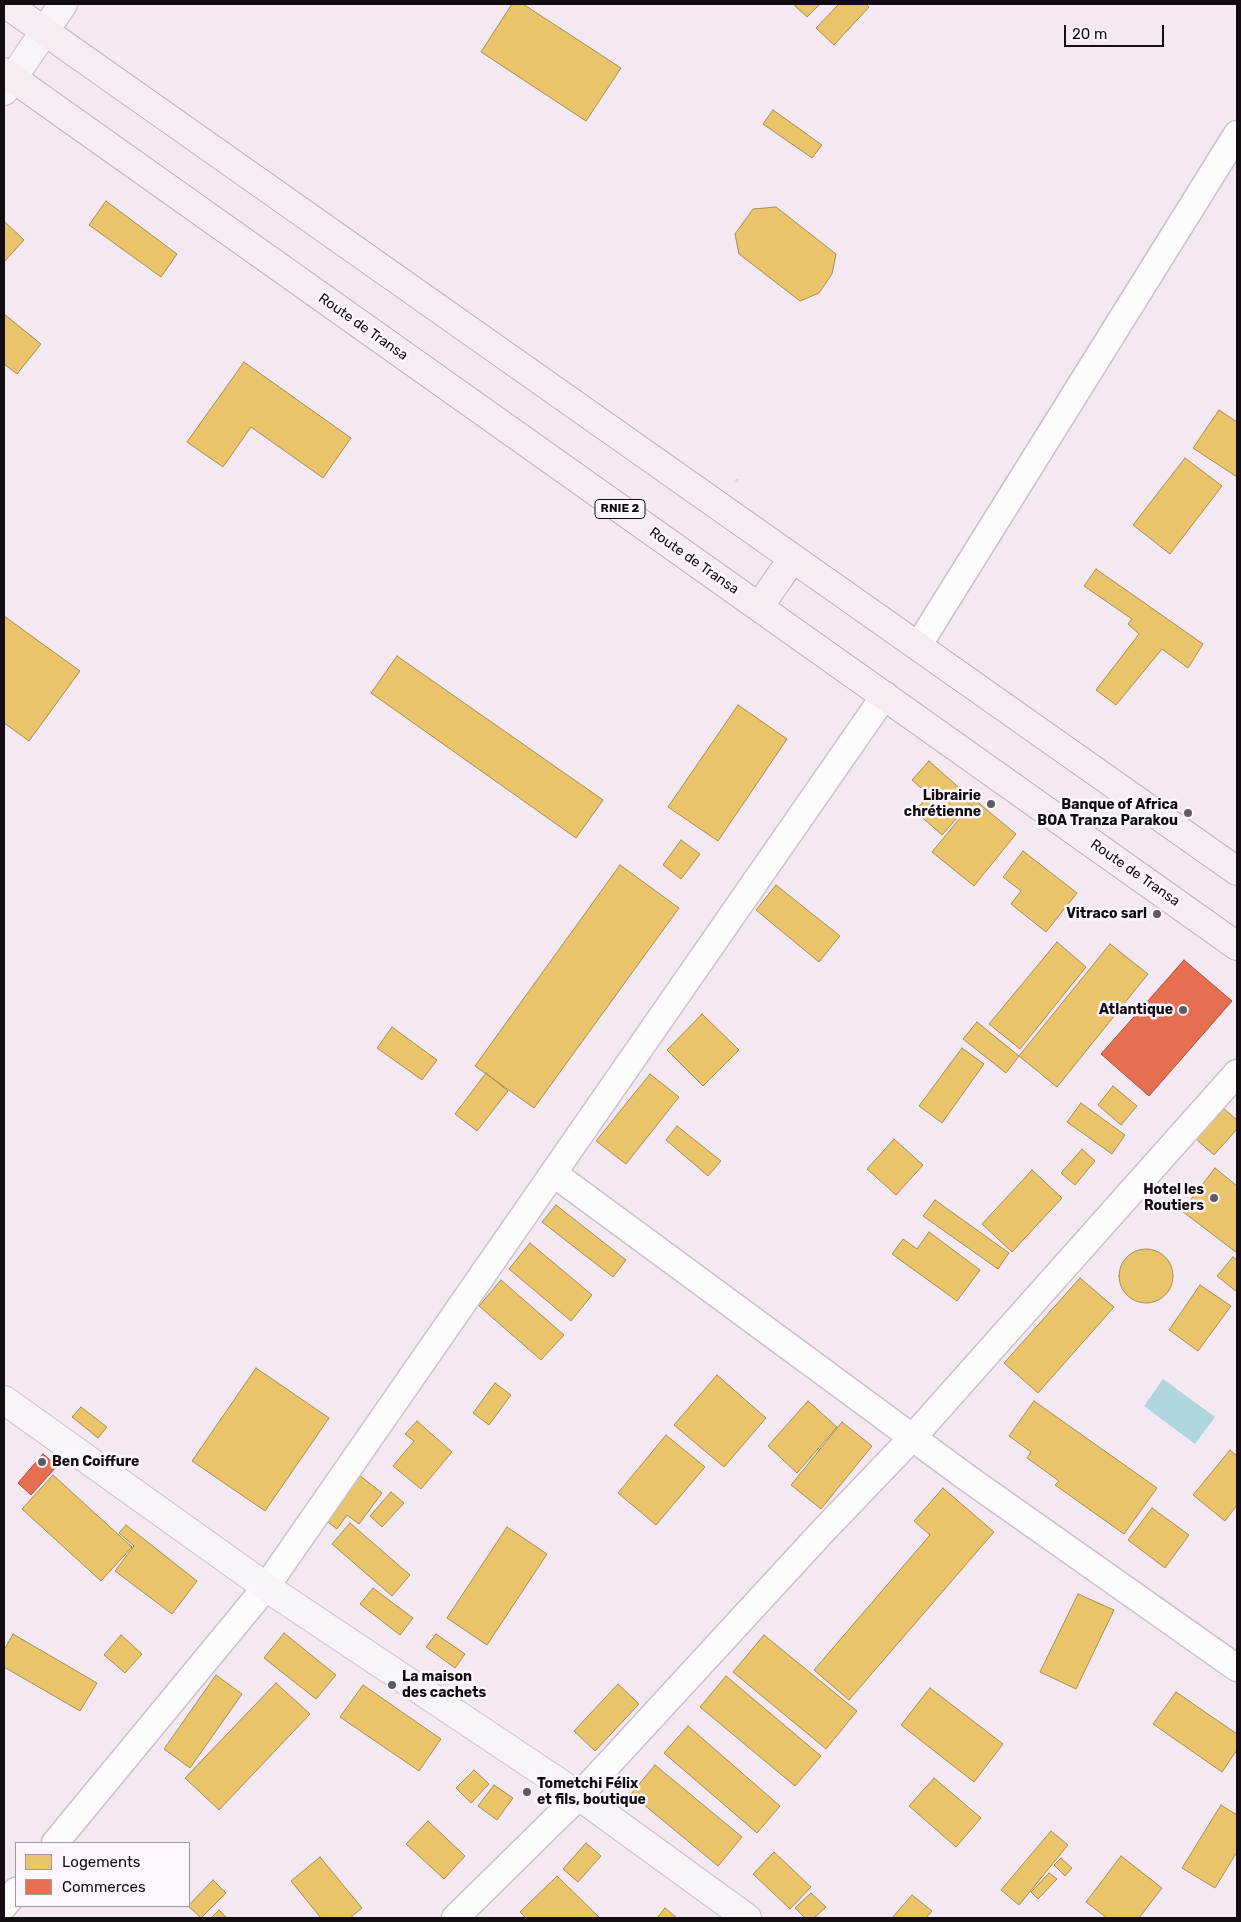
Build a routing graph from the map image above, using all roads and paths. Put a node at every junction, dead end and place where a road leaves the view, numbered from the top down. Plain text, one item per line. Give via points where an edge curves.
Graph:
1 (6, 4) edge
2 (63, 4) edge
3 (44, 31) junction
4 (7, 80) edge
5 (1236, 137) edge
6 (792, 559) junction
7 (759, 607) junction
8 (918, 646) junction
9 (885, 695) junction
10 (1237, 871) edge
11 (1237, 946) edge
12 (1237, 1073) edge
13 (553, 1172) junction
14 (4, 1400) edge
15 (913, 1437) junction
16 (266, 1587) junction
17 (1237, 1668) edge
18 (578, 1796) junction
19 (56, 1842) edge
20 (15, 1892) edge
21 (4, 1906) edge
22 (455, 1918) edge
23 (747, 1918) edge

1 - 3 main road
2 - 3 street
3 - 4 street
3 - 6 main road
4 - 7 main road, Route de Transa / RNIE 2
5 - 8 street
6 - 7 main road
6 - 8 main road
7 - 9 main road, Route de Transa / RNIE 2
8 - 10 main road
9 - 11 main road, Route de Transa / RNIE 2
9 - 13 street
12 - 15 street
13 - 15 street
13 - 16 street
14 - 16 street
15 - 17 street
15 - 18 street
16 - 18 street
16 - 19 street
18 - 22 street
18 - 23 street
20 - 21 street

